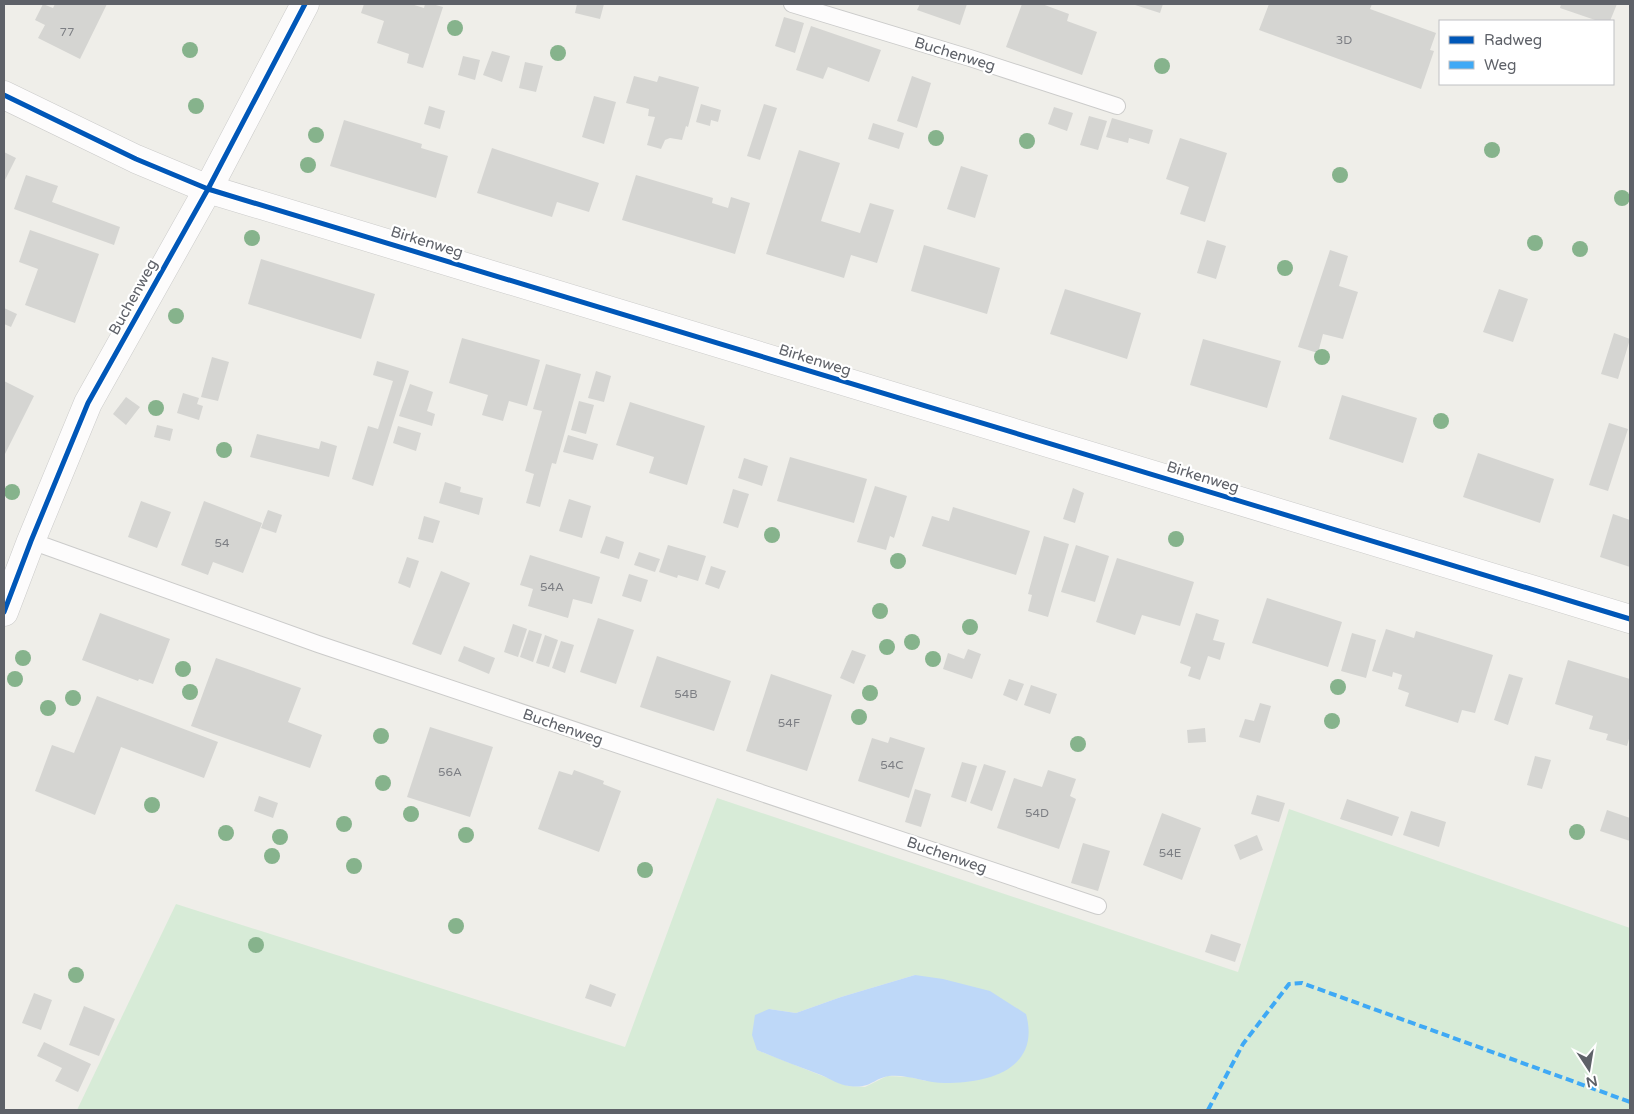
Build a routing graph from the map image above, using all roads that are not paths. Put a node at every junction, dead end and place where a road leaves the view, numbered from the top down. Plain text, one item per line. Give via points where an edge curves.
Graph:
1 (306, 4) edge
2 (792, 4) edge
3 (4, 95) edge
4 (1117, 106) dead end
5 (208, 189) junction
6 (31, 541) junction
7 (4, 612) edge
8 (1630, 619) edge
9 (1098, 906) dead end

1 - 5 street, Buchenweg
2 - 4 lane, Buchenweg
3 - 5 street, Birkenweg via 136,159
5 - 6 street, Buchenweg via 88,403
5 - 8 street, Birkenweg
6 - 7 street, Buchenweg
6 - 9 lane, Buchenweg via 318,644

